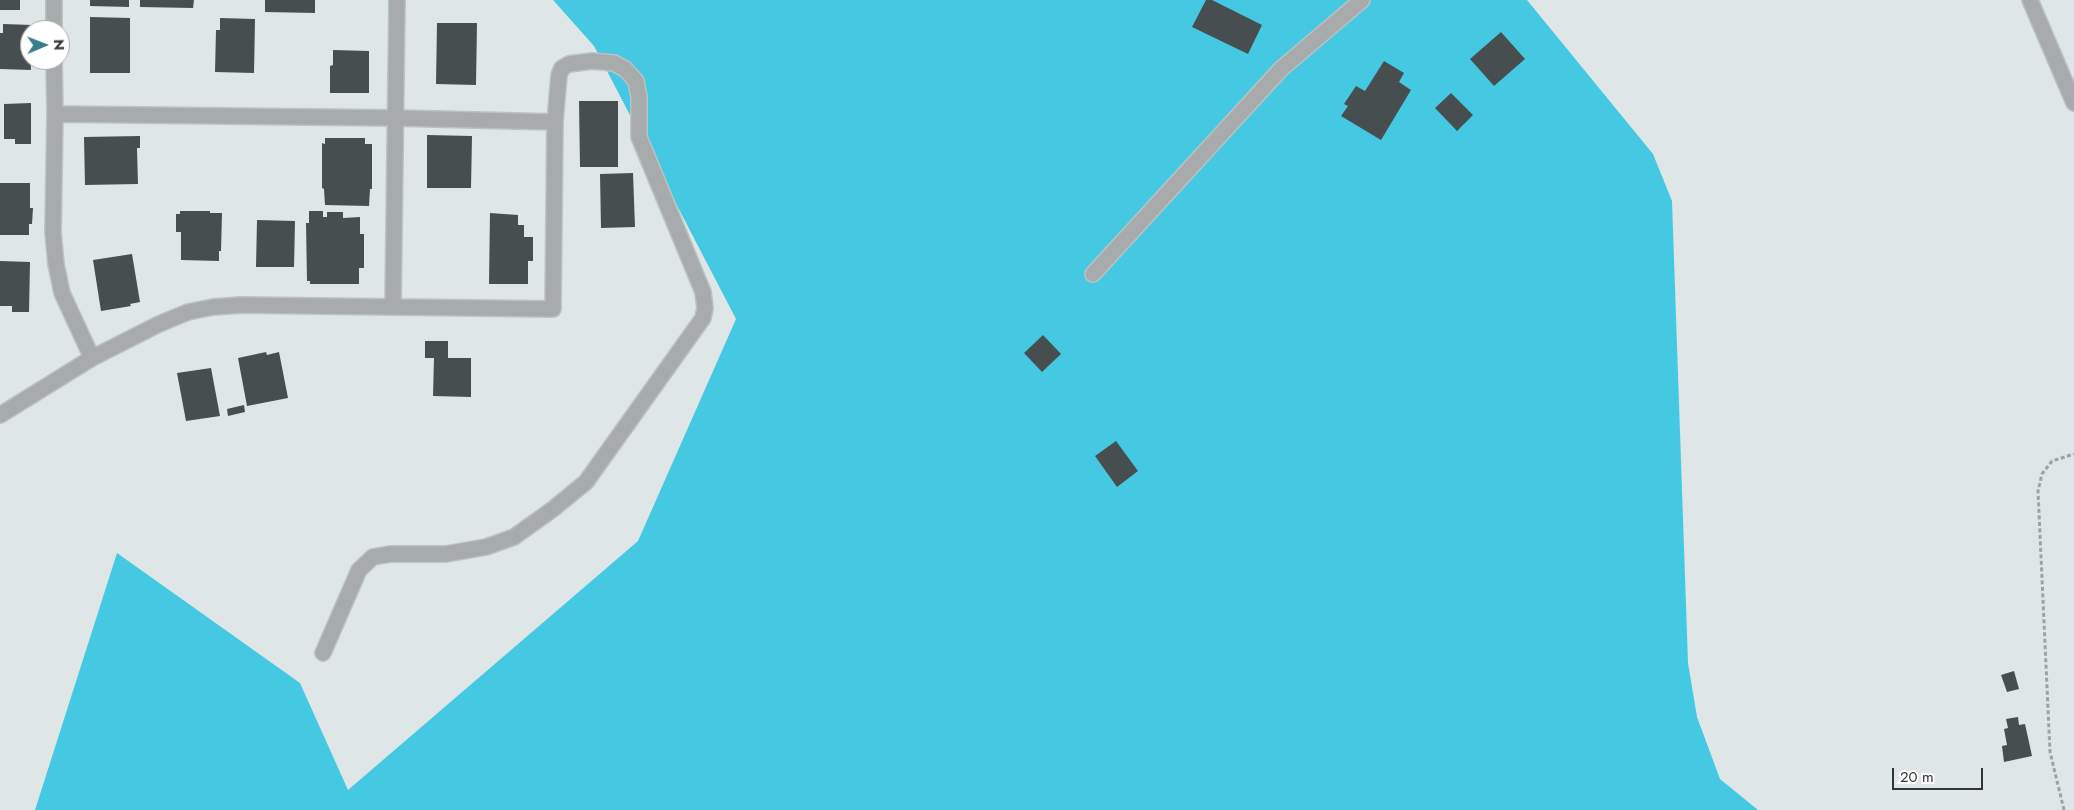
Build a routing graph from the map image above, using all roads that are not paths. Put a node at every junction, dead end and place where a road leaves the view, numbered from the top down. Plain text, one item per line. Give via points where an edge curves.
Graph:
1 (54, 0) edge
2 (396, 0) edge
3 (1362, 0) edge
4 (2030, 0) edge
5 (54, 20) edge
6 (54, 70) edge
7 (2074, 103) edge
8 (55, 114) junction
9 (395, 118) junction
10 (554, 122) junction
11 (1093, 274) dead end
12 (393, 307) junction
13 (92, 358) junction
14 (0, 415) edge
15 (323, 653) dead end

1 - 5 street
2 - 9 street
3 - 11 street via 1281,68
4 - 7 street
6 - 8 street
8 - 9 street
8 - 13 street via 53,232 56,264 62,293
9 - 10 street
9 - 12 street
10 - 12 street via 553,309
10 - 15 street via 559,76 562,68 569,64 614,63 636,81 639,136 703,292 703,318 586,482 514,537 486,547 446,554 372,557 359,570
12 - 13 street via 213,307 170,319
13 - 14 street

